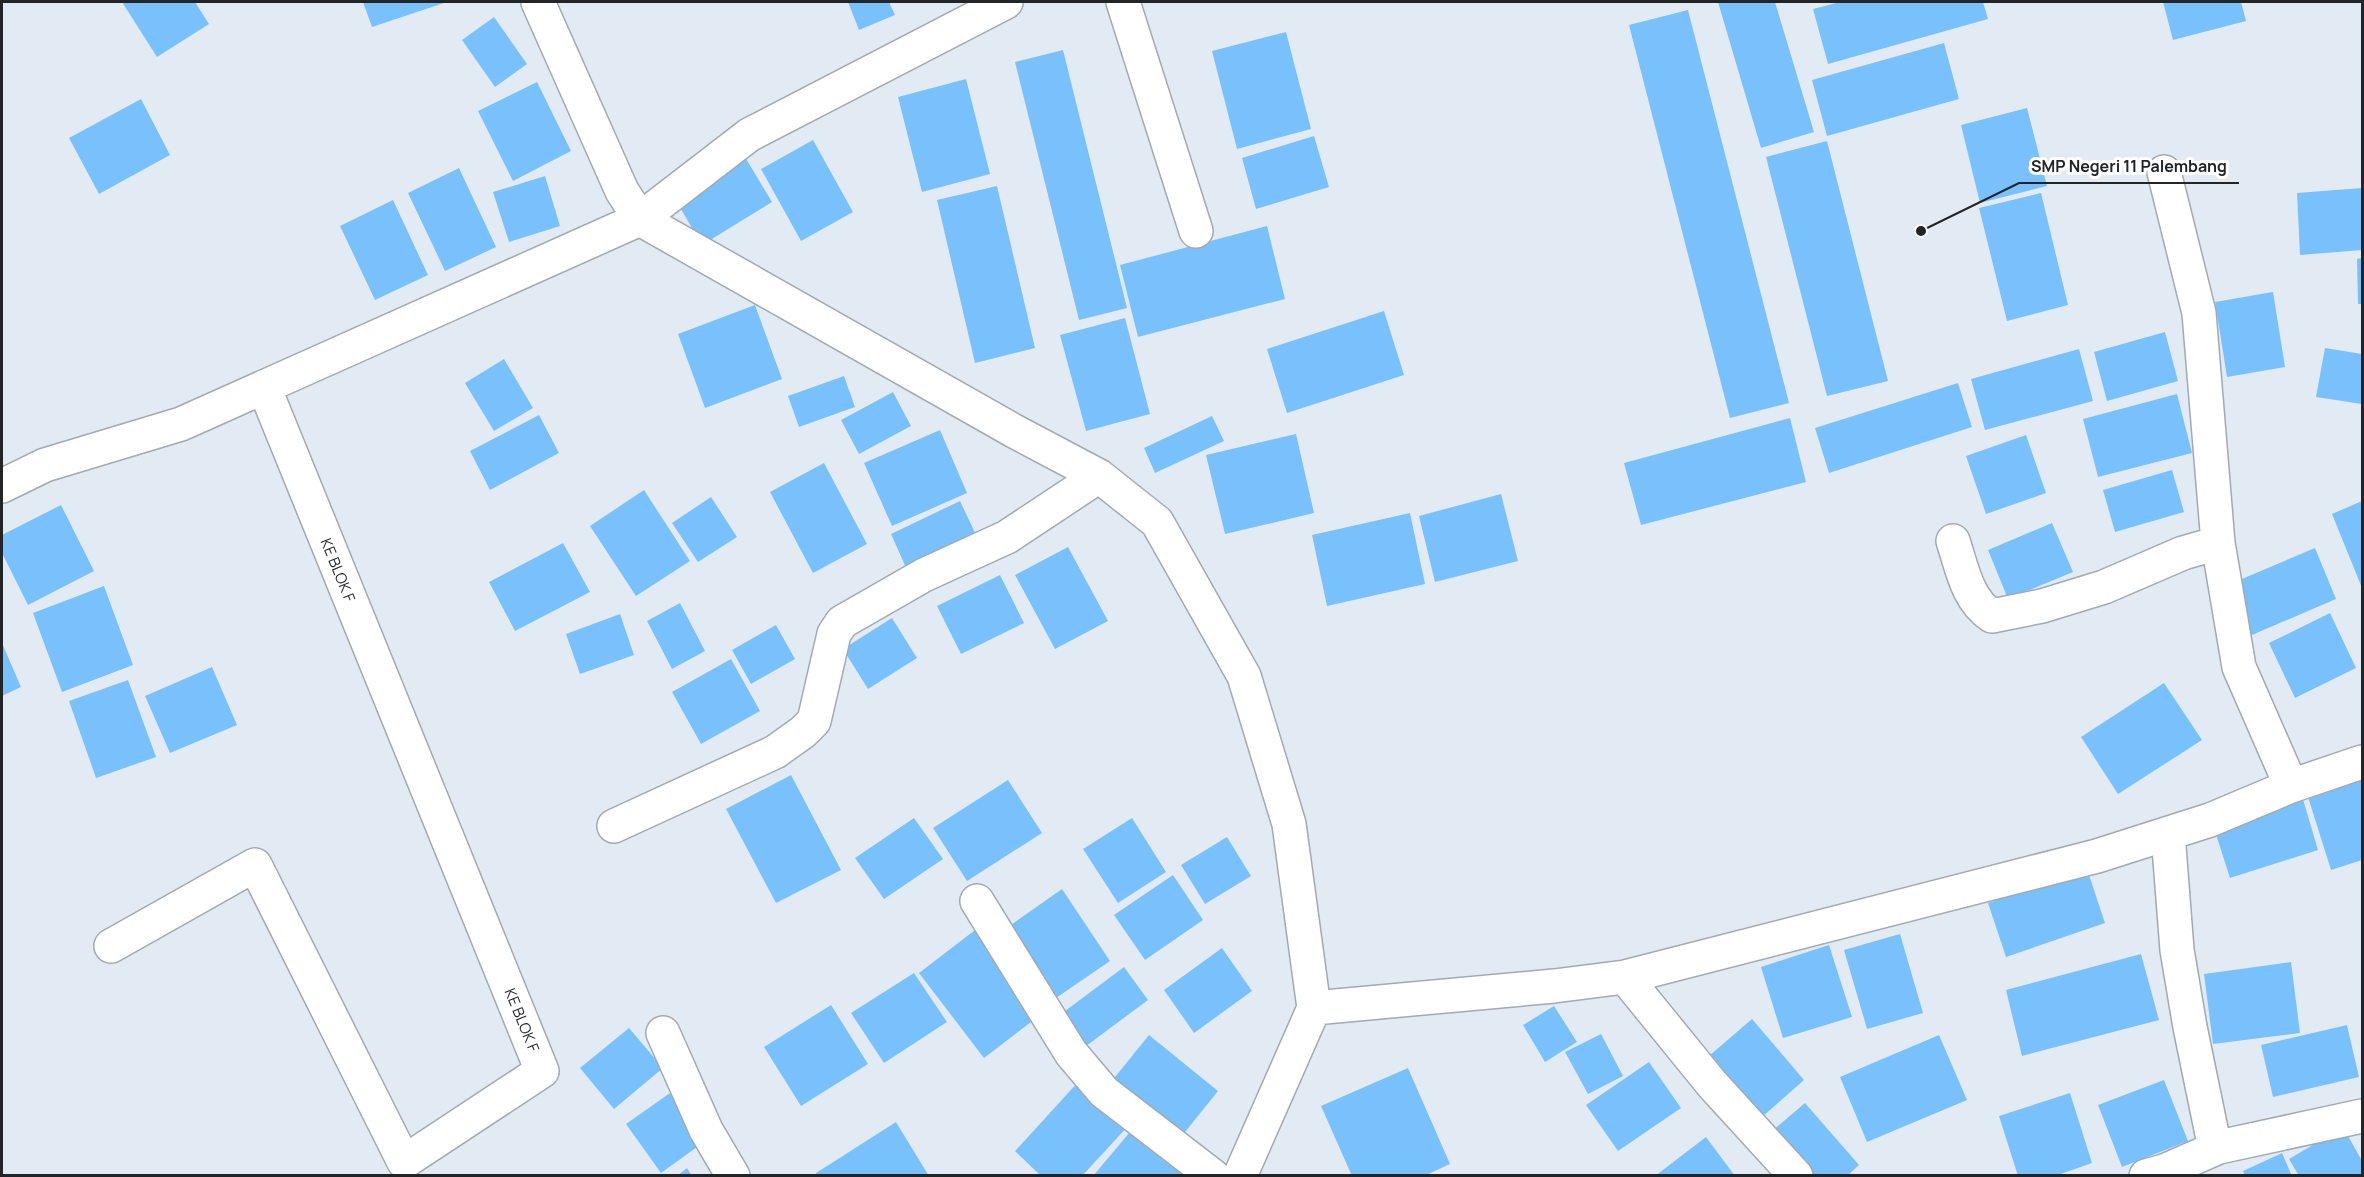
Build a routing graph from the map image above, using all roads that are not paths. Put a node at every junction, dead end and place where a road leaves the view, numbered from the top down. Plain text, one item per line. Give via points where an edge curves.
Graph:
1 (538, 2) edge
2 (1006, 2) edge
3 (1123, 2) edge
4 (2164, 172) dead end
5 (640, 219) junction
6 (1196, 231) dead end
7 (264, 387) junction
8 (1099, 476) junction
9 (2, 486) edge
10 (1953, 540) dead end
11 (2218, 543) junction
12 (2362, 762) edge
13 (2291, 786) junction
14 (614, 826) dead end
15 (2168, 834) junction
16 (977, 901) dead end
17 (111, 946) dead end
18 (1625, 977) junction
19 (1314, 1008) junction
20 (663, 1033) dead end
21 (2362, 1116) edge
22 (2218, 1147) junction
23 (733, 1176) edge
24 (1213, 1176) edge
25 (1240, 1176) edge
26 (1796, 1176) edge
27 (2146, 1176) edge

1 - 5 street via 622,191
2 - 5 street via 749,135
3 - 6 street
4 - 11 street via 2199,313
5 - 7 street
5 - 8 street
7 - 9 street via 181,424 45,465
7 - 17 street, KE BLOK F via 542,1071 404,1162 255,865
8 - 14 street via 1007,537 924,575 842,622 834,634 814,721 803,732 774,752
8 - 19 street via 1157,522 1244,676 1289,824
10 - 11 street via 1972,597 1992,616 2104,587 2183,553
11 - 13 street via 2240,667
12 - 13 street
13 - 15 street
15 - 18 street via 2097,856
15 - 22 street via 2177,950 2212,1134
16 - 24 street via 1071,1053 1104,1092
18 - 19 street
18 - 26 street via 1712,1084
19 - 25 street
20 - 23 street via 706,1130
21 - 22 street
22 - 27 street

